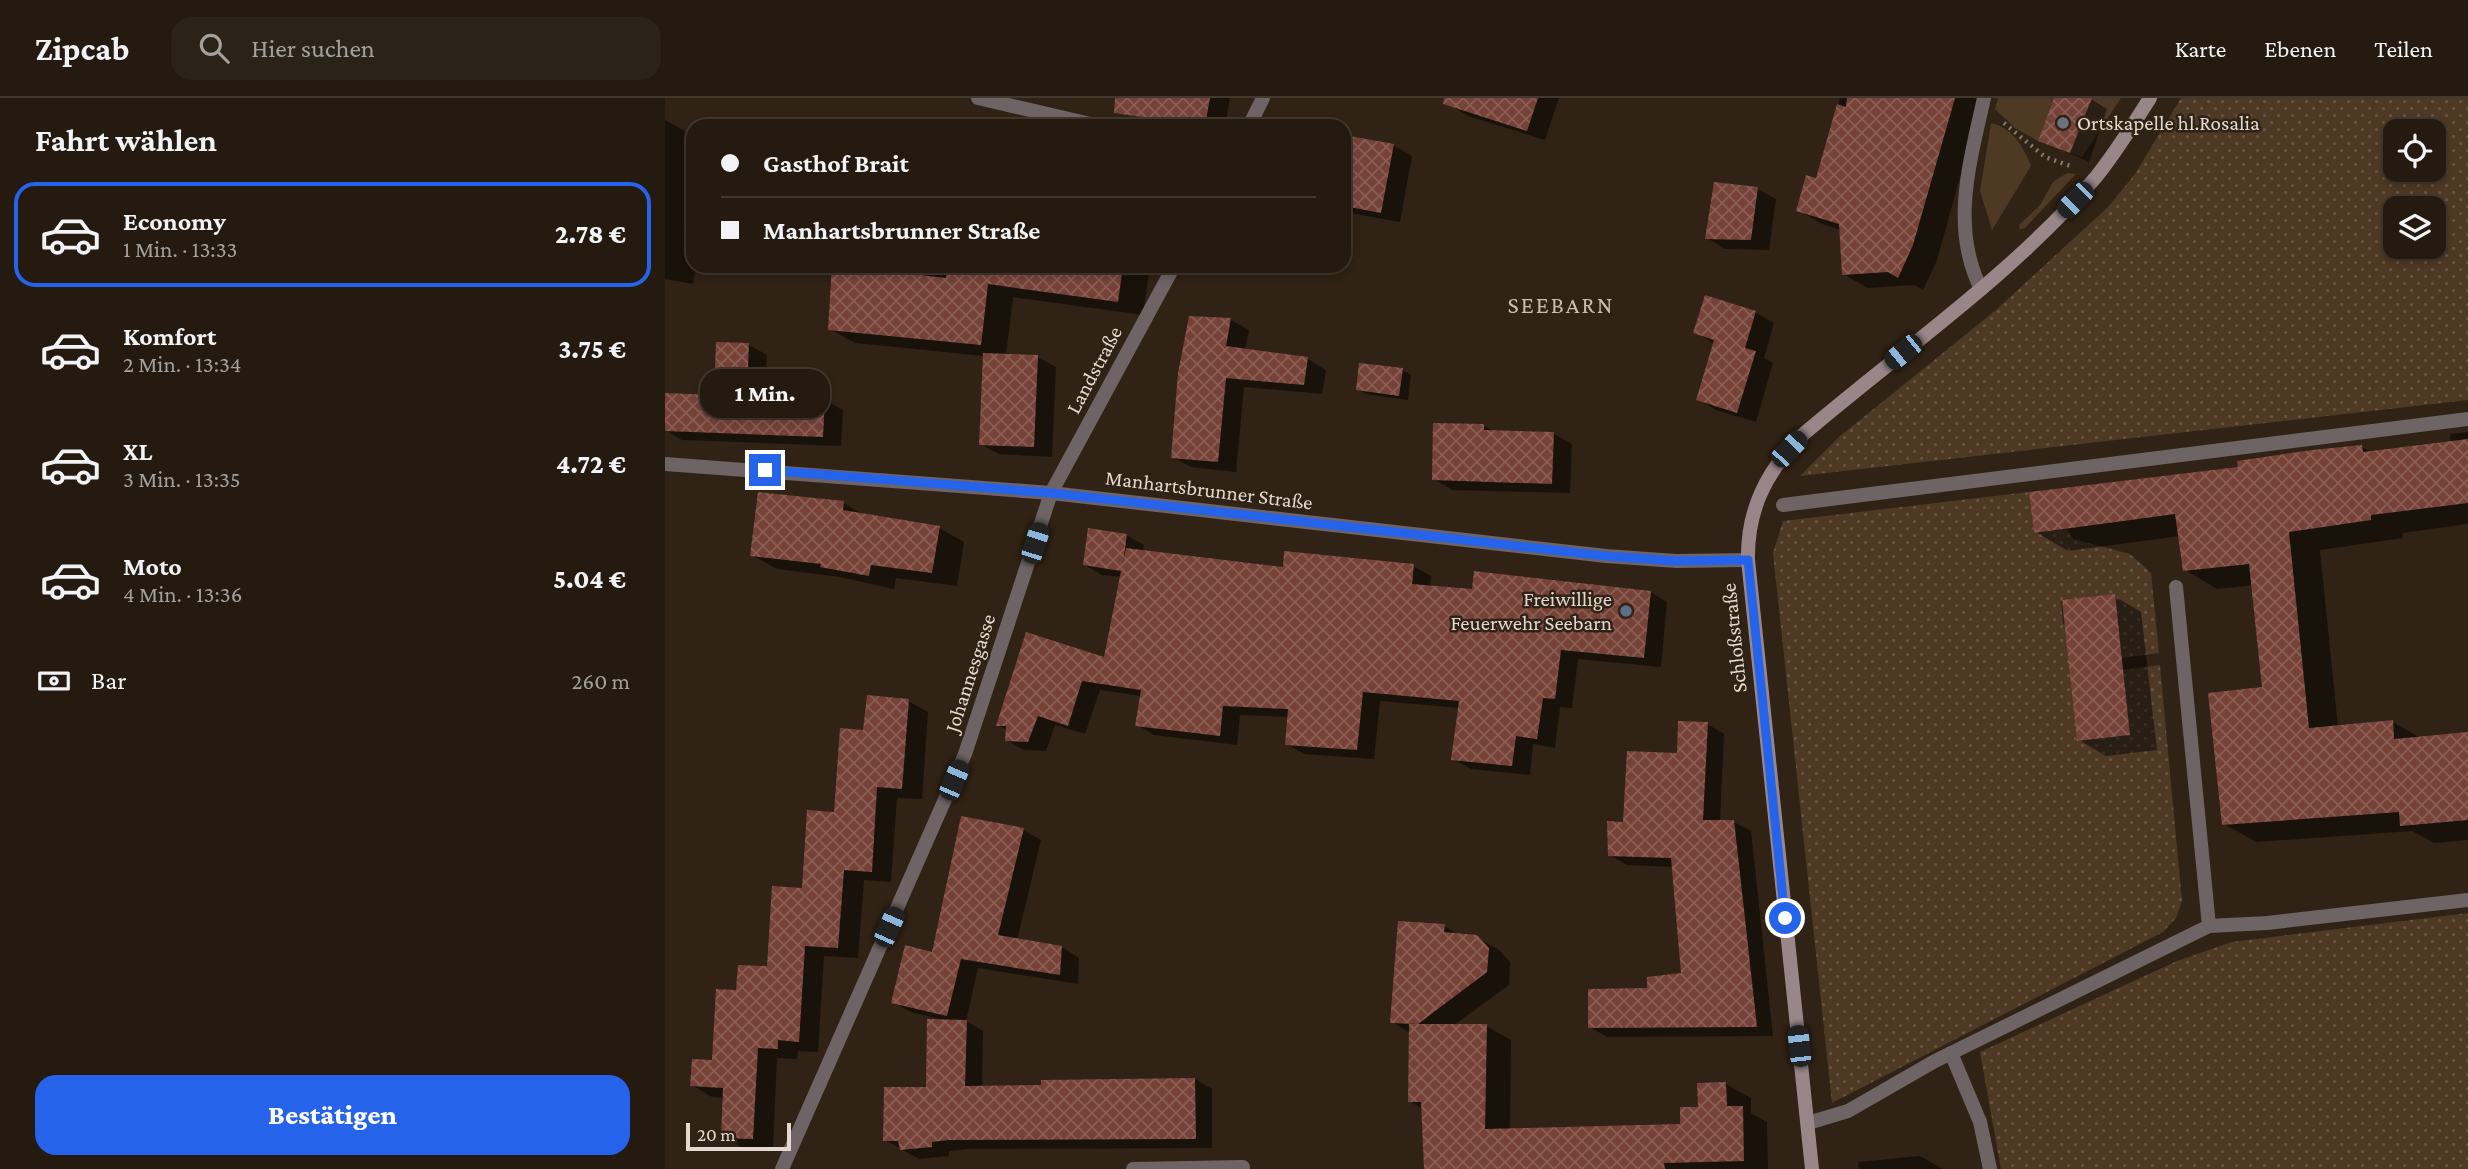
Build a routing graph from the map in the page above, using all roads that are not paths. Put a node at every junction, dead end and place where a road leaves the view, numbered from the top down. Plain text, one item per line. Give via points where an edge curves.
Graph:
1 (978, 98) edge
2 (1263, 98) edge
3 (2150, 98) edge
4 (1983, 102) edge
5 (1069, 119) edge
6 (1252, 119) edge
7 (1170, 273) edge
8 (1981, 289) junction
9 (2468, 419) edge
10 (665, 464) edge
11 (1051, 493) junction
12 (1783, 505) dead end
13 (1748, 560) junction
14 (2176, 587) dead end
15 (2468, 900) edge
16 (2209, 926) junction
17 (1951, 1053) junction
18 (1808, 1123) junction
19 (1243, 1167) edge
20 (783, 1169) edge
21 (1133, 1169) edge
22 (1812, 1169) edge
23 (1990, 1169) edge

1 - 5 street
2 - 6 street
3 - 8 main road, Schloßstraße via 2097,175
4 - 8 street via 1964,202 1968,259
7 - 11 street, Landstraße
8 - 13 main road, Schloßstraße via 1826,414 1779,460 1752,514
9 - 12 street
10 - 11 street, Manhartsbrunner Straße
11 - 13 street, Manhartsbrunner Straße via 1606,556
11 - 20 street, Johannesgasse via 965,754
13 - 18 main road, Schloßstraße
14 - 16 street
15 - 16 street
16 - 17 street
17 - 18 street via 1848,1111
17 - 23 street via 1980,1122
18 - 22 main road, Schloßstraße
19 - 21 street

